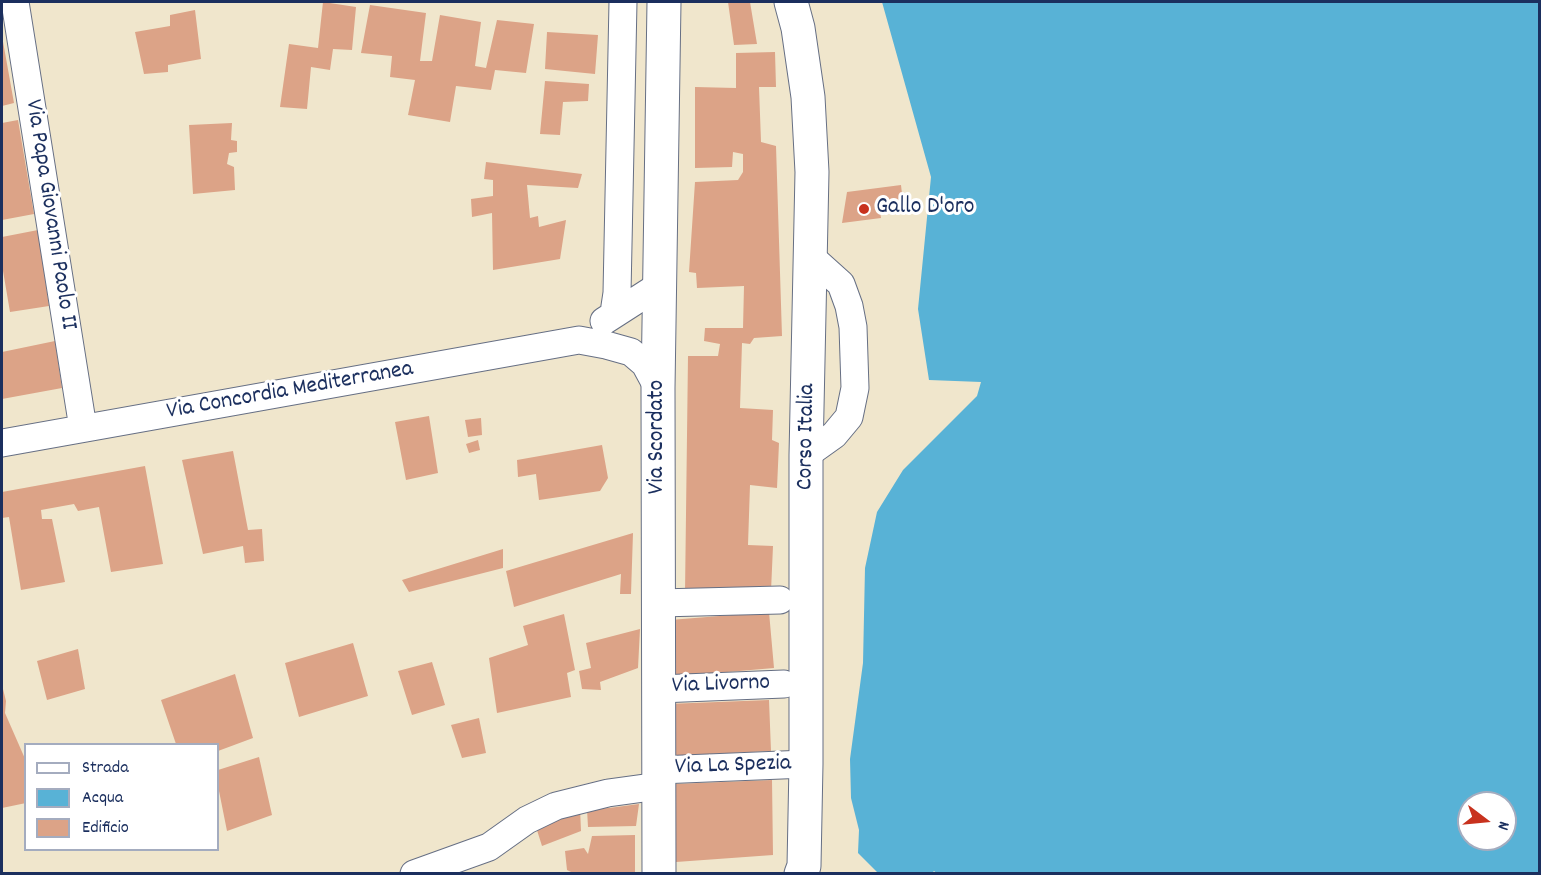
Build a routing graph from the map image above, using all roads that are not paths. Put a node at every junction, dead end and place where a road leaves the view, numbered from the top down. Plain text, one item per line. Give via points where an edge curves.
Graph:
1 (15, 2) edge
2 (623, 2) edge
3 (664, 2) edge
4 (791, 2) edge
5 (663, 151) junction
6 (620, 156) junction
7 (812, 257) junction
8 (660, 285) junction
9 (614, 313) junction
10 (579, 340) junction
11 (658, 388) junction
12 (82, 429) junction
13 (2, 443) edge
14 (806, 454) junction
15 (780, 600) dead end
16 (658, 603) junction
17 (784, 684) dead end
18 (658, 688) junction
19 (806, 764) junction
20 (659, 778) junction
21 (414, 873) edge
22 (659, 873) edge
23 (801, 873) edge

1 - 12 street, Via Papa Giovanni Paolo II
2 - 6 street
3 - 5 street, Via Scordato
4 - 7 street, Corso Italia via 808,97
5 - 6 street
5 - 8 street, Via Scordato
6 - 9 street
7 - 14 street, Corso Italia
7 - 14 street via 841,284 849,306 855,388 849,417 834,435
8 - 9 street
8 - 11 street, Via Scordato
9 - 10 street
10 - 11 street via 631,352 645,364
10 - 12 street, Via Concordia Mediterranea
11 - 16 street, Via Scordato
12 - 13 street, Via Concordia Mediterranea
14 - 19 street, Corso Italia
15 - 16 street
16 - 18 street, Via Scordato
17 - 18 street, Via Livorno
18 - 20 street, Via Scordato
19 - 20 street, Via La Spezia
19 - 23 street, Corso Italia
20 - 21 street, Via La Spezia via 556,807 527,820 489,847
20 - 22 street, Via Scordato

